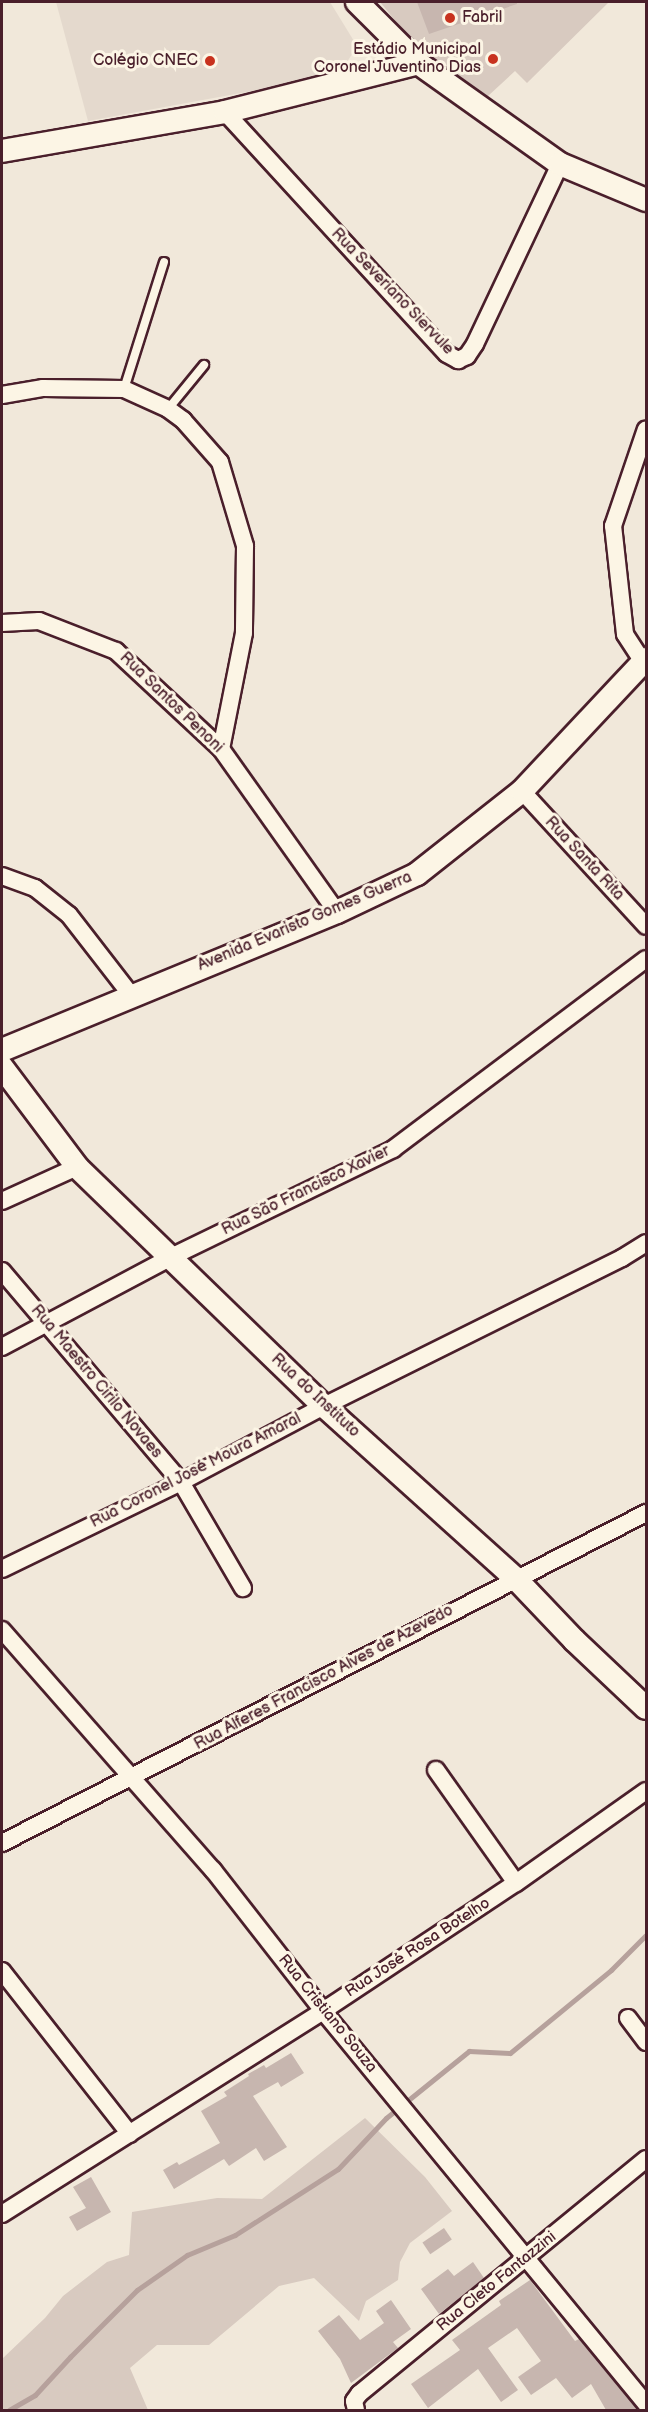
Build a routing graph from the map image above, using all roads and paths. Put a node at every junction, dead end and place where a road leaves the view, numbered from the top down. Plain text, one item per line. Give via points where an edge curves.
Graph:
1 (357, 2) edge
2 (418, 63) junction
3 (225, 112) junction
4 (2, 151) edge
5 (560, 164) junction
6 (646, 200) edge
7 (164, 262) dead end
8 (204, 365) dead end
9 (124, 389) junction
10 (2, 395) edge
11 (168, 409) junction
12 (646, 429) edge
13 (2, 623) edge
14 (645, 661) edge
15 (221, 749) junction
16 (522, 791) junction
17 (2, 876) edge
18 (337, 912) junction
19 (646, 926) edge
20 (646, 959) edge
21 (131, 995) junction
22 (2, 1050) edge
23 (2, 1067) edge
24 (77, 1167) junction
25 (2, 1202) edge
26 (646, 1243) edge
27 (171, 1257) junction
28 (2, 1271) edge
29 (46, 1325) junction
30 (2, 1347) edge
31 (324, 1406) junction
32 (181, 1482) junction
33 (646, 1512) edge
34 (2, 1569) edge
35 (515, 1578) junction
36 (243, 1588) dead end
37 (2, 1630) edge
38 (646, 1708) edge
39 (436, 1770) dead end
40 (133, 1778) junction
41 (646, 1791) edge
42 (2, 1844) edge
43 (516, 1883) junction
44 (2, 1971) edge
45 (322, 2011) junction
46 (628, 2018) dead end
47 (646, 2042) edge
48 (130, 2134) junction
49 (646, 2160) edge
50 (2, 2214) edge
51 (526, 2259) junction
52 (646, 2404) edge
53 (355, 2409) edge

1 - 2 main road
2 - 3 main road
2 - 5 main road
3 - 4 main road
3 - 5 street, Rua Severiano Siervule via 447,354 458,360 467,356 475,344
5 - 6 main road
7 - 9 lane
8 - 11 lane
9 - 10 street via 43,388
9 - 11 street
11 - 15 street via 183,420 220,462 245,546 244,633
12 - 14 street via 613,526 625,634
13 - 15 street, Rua Santos Penoni via 39,621 116,651
14 - 16 main road, Avenida Evaristo Gomes Guerra
15 - 18 street, Rua Santos Penoni
16 - 18 main road, Avenida Evaristo Gomes Guerra via 417,874
16 - 19 street, Rua Santa Rita
17 - 21 street via 34,888 69,915
18 - 21 main road, Avenida Evaristo Gomes Guerra
20 - 27 street, Rua São Francisco Xavier via 393,1149
21 - 22 main road, Avenida Evaristo Gomes Guerra
23 - 24 main road, Rua do Instituto
24 - 25 street
24 - 27 main road, Rua do Instituto
26 - 31 street, Rua Coronel José Moura Amaral
27 - 29 street, Rua São Francisco Xavier
27 - 31 main road, Rua do Instituto
28 - 29 street, Rua Maestro Cirilo Novaes
29 - 30 street, Rua São Francisco Xavier
29 - 32 street, Rua Maestro Cirilo Novaes
31 - 32 street, Rua Coronel José Moura Amaral
31 - 35 main road, Rua do Instituto
32 - 34 street, Rua Coronel José Moura Amaral
32 - 36 street, Rua Maestro Cirilo Novaes
33 - 35 street, Rua Alferes Francisco Alves de Azevedo
35 - 38 main road, Rua do Instituto
35 - 40 street, Rua Alferes Francisco Alves de Azevedo
37 - 40 street, Rua Cristiano Souza
39 - 43 street
40 - 42 street, Rua Alferes Francisco Alves de Azevedo
40 - 45 street, Rua Cristiano Souza via 213,1870
41 - 43 street, Rua José Rosa Botelho
43 - 45 street, Rua José Rosa Botelho
44 - 48 street
45 - 48 street, Rua José Rosa Botelho
45 - 51 street, Rua Cristiano Souza
46 - 47 street
48 - 50 street, Rua José Rosa Botelho
49 - 51 street, Rua Cleto Fantazzini
51 - 52 street, Rua Cristiano Souza
51 - 53 street, Rua Cleto Fantazzini via 359,2394

